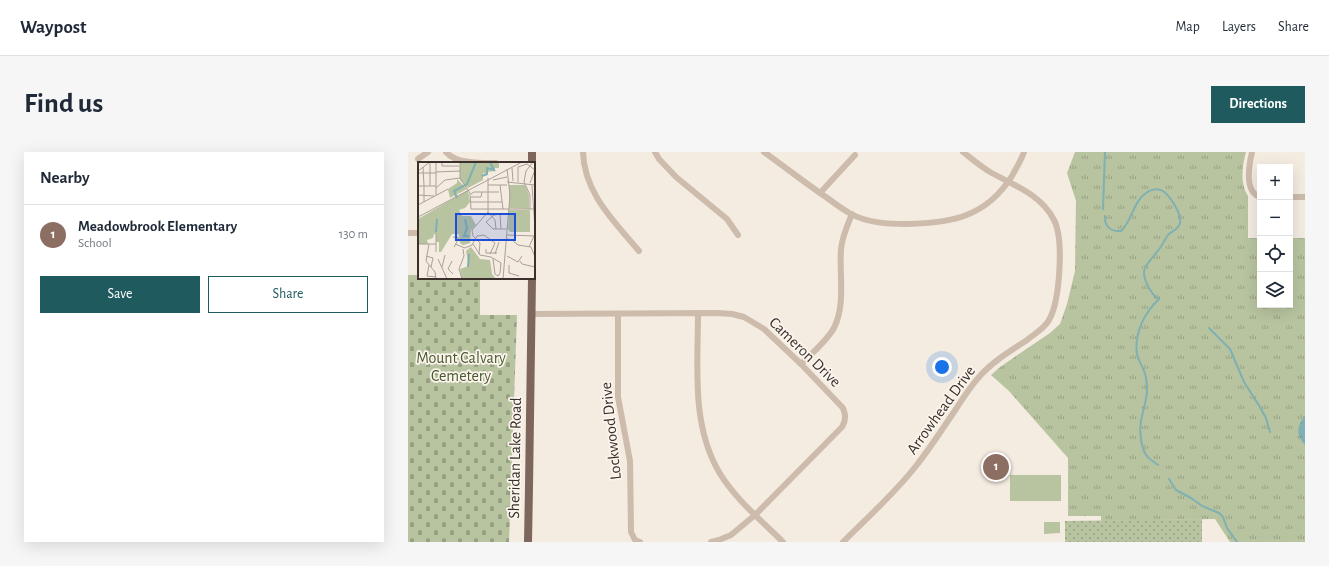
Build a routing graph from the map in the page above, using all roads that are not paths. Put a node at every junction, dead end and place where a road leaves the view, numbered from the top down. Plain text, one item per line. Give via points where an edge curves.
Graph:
1 (428, 152) edge
2 (446, 152) edge
3 (583, 152) edge
4 (655, 152) edge
5 (764, 152) edge
6 (963, 152) edge
7 (1024, 152) edge
8 (1252, 152) edge
9 (855, 155) dead end
10 (418, 159) dead end
11 (472, 162) edge
12 (1008, 182) junction
13 (820, 193) junction
14 (1257, 196) edge
15 (1293, 197) edge
16 (1305, 197) edge
17 (852, 214) junction
18 (738, 235) dead end
19 (639, 251) dead end
20 (532, 279) edge
21 (531, 314) junction
22 (618, 314) junction
23 (698, 314) junction
24 (801, 364) junction
25 (755, 515) junction
26 (528, 542) edge
27 (640, 542) edge
28 (711, 542) edge
29 (783, 542) edge
30 (843, 542) edge

1 - 10 street
2 - 11 street
3 - 19 street via 586,174 595,195
4 - 18 street via 676,177 727,219
5 - 13 street
6 - 12 street, Arrowhead Drive via 974,162
7 - 12 street
8 - 14 street via 1249,184 1252,192
9 - 13 street
12 - 17 street via 996,197 980,209 950,221 901,224 871,222
12 - 30 street, Arrowhead Drive via 1037,198 1050,212 1057,227 1060,242 1058,274 1055,303 1049,321 980,376 916,466
13 - 17 street
15 - 16 street
17 - 24 street via 841,249 839,317 827,338
20 - 21 main road, Sheridan Lake Road
21 - 22 street, Cameron Drive
21 - 26 main road, Sheridan Lake Road
22 - 23 street, Cameron Drive
22 - 27 street, Lockwood Drive via 618,397 630,461 631,532 635,540
23 - 24 street, Cameron Drive via 732,314 744,317 764,329
23 - 25 street via 699,403 704,436 720,473
24 - 25 street, Cameron Drive via 843,408 846,420
25 - 28 street via 731,535
25 - 29 street

